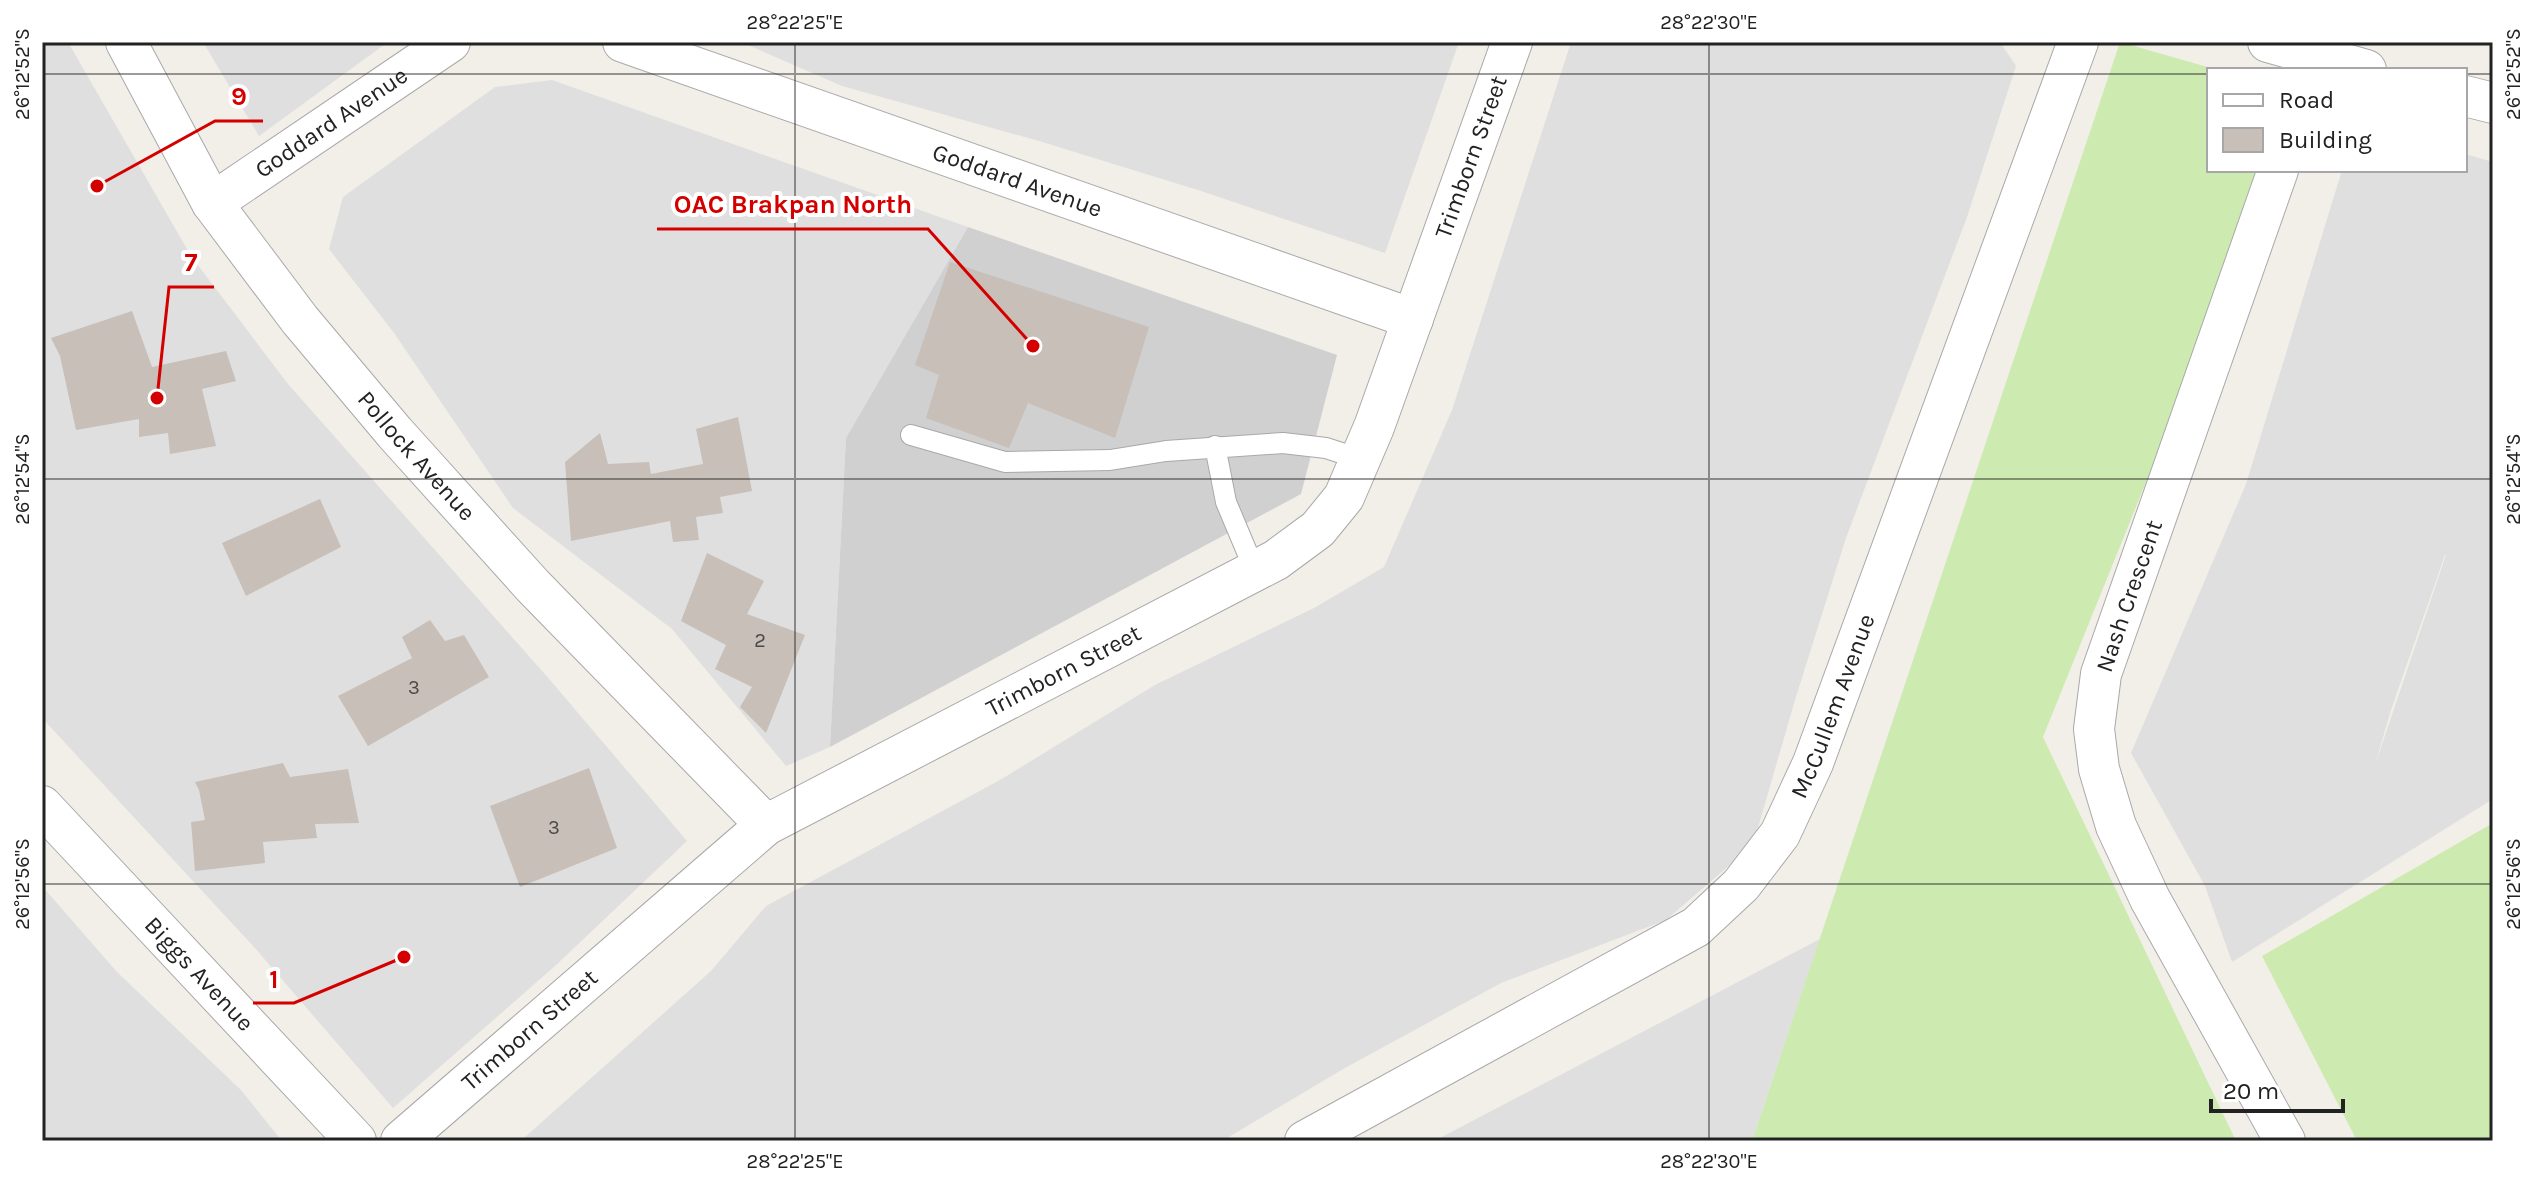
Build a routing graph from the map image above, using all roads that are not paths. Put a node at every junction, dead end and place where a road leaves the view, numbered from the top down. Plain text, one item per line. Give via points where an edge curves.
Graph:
1 (126, 42) edge
2 (450, 42) edge
3 (623, 42) edge
4 (1512, 42) edge
5 (2078, 42) edge
6 (2268, 42) edge
7 (2318, 56) edge
8 (2359, 68) edge
9 (2467, 96) edge
10 (2493, 103) edge
11 (2277, 172) edge
12 (212, 203) junction
13 (1413, 319) junction
14 (911, 435) dead end
15 (1215, 446) junction
16 (1360, 459) junction
17 (1255, 571) junction
18 (42, 806) edge
19 (766, 825) junction
20 (356, 1141) edge
21 (401, 1141) edge
22 (1305, 1141) edge
23 (2285, 1141) edge

1 - 12 street, Pollock Avenue
2 - 12 street, Goddard Avenue
3 - 13 street, Goddard Avenue
4 - 13 street, Trimborn Street
5 - 22 street, McCullem Avenue via 1819,748 1780,834 1741,885 1696,927
6 - 7 street
7 - 8 street
9 - 10 street
11 - 23 street, Nash Crescent via 2101,674 2094,729 2116,826 2150,899
12 - 19 street, Pollock Avenue via 395,433 533,586
13 - 16 street, Trimborn Street
14 - 15 lane via 1005,462 1110,460
15 - 16 lane via 1283,443
15 - 17 lane via 1226,502
16 - 17 street, Trimborn Street via 1344,497 1318,529
17 - 19 street, Trimborn Street
18 - 20 street, Biggs Avenue
19 - 21 street, Trimborn Street

